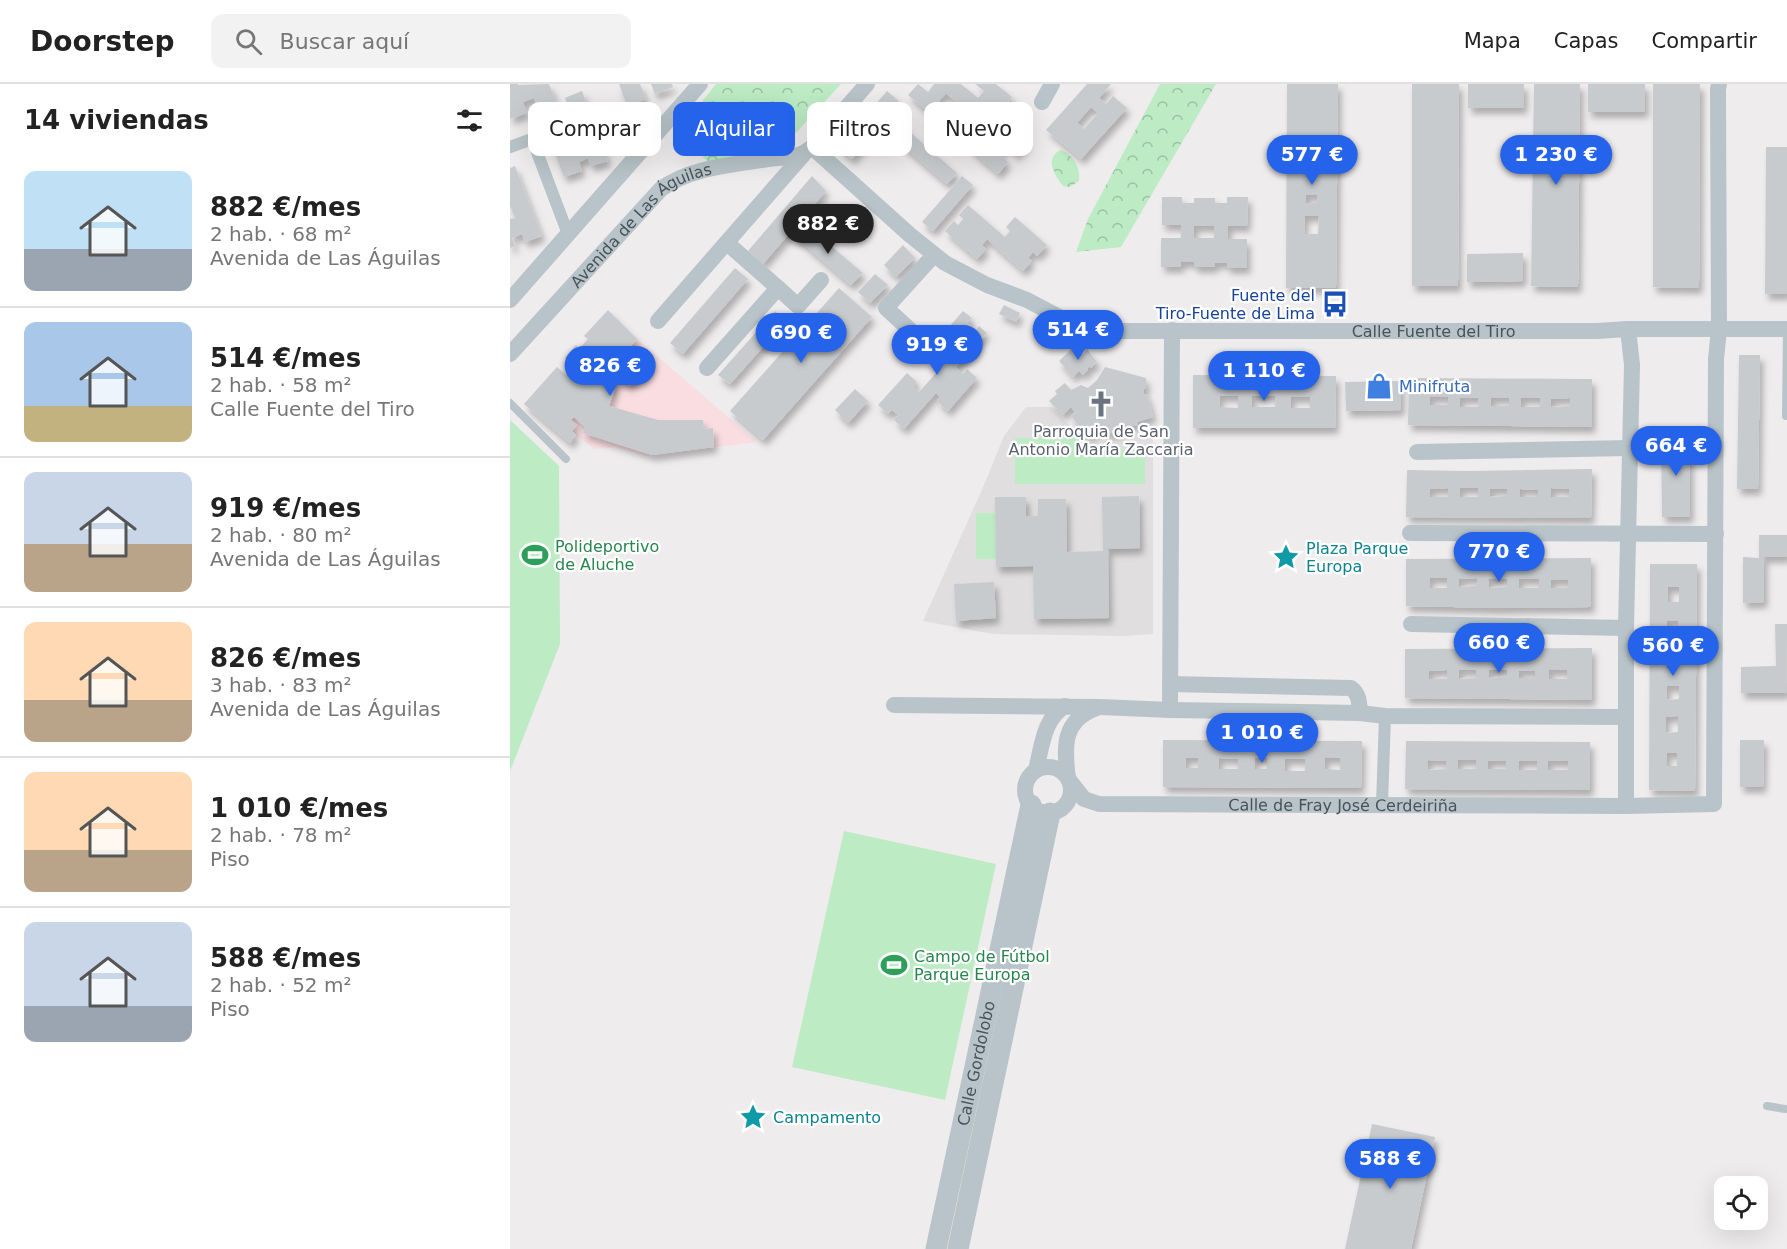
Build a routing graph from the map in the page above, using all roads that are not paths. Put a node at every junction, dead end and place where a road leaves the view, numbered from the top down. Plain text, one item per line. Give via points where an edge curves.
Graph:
1 (700, 84) edge
2 (867, 84) edge
3 (1052, 84) edge
4 (1719, 84) edge
5 (851, 102) edge
6 (1042, 102) dead end
7 (510, 147) edge
8 (807, 151) edge
9 (807, 152) edge
10 (814, 156) edge
11 (568, 234) junction
12 (727, 243) junction
13 (934, 255) junction
14 (821, 280) dead end
15 (778, 288) junction
16 (510, 300) edge
17 (658, 321) dead end
18 (1628, 329) junction
19 (1719, 329) junction
20 (1787, 329) edge
21 (910, 330) dead end
22 (1172, 330) junction
23 (510, 354) edge
24 (707, 368) dead end
25 (510, 403) edge
26 (1786, 416) edge
27 (1629, 448) junction
28 (1417, 452) dead end
29 (566, 459) dead end
30 (1410, 533) dead end
31 (1629, 534) junction
32 (1716, 534) junction
33 (1411, 624) dead end
34 (1626, 628) junction
35 (1170, 684) junction
36 (894, 705) dead end
37 (1065, 706) junction
38 (1100, 707) junction
39 (1170, 710) junction
40 (1360, 713) junction
41 (1385, 716) junction
42 (1626, 717) junction
43 (1036, 770) junction
44 (1068, 779) junction
45 (1382, 804) junction
46 (1626, 806) junction
47 (1040, 809) junction
48 (1767, 1106) dead end
49 (1786, 1110) edge
50 (936, 1249) edge
51 (958, 1249) edge

1 - 11 street
2 - 5 street
3 - 6 street
4 - 19 street
7 - 11 street via 532,139
8 - 23 street, Avenida de Las Águilas via 692,173 666,184
9 - 12 street
10 - 13 street, Calle Fuente del Tiro
11 - 16 street
12 - 15 street
12 - 17 street
13 - 21 street via 886,309
13 - 22 street, Calle Fuente del Tiro via 987,285 1083,327 1112,331
14 - 15 street via 798,306
15 - 24 street
18 - 19 street, Calle Fuente del Tiro
18 - 22 street, Calle Fuente del Tiro
18 - 27 street via 1632,365
19 - 20 street, Calle Fuente del Tiro
19 - 32 street
20 - 26 lane
22 - 35 street
25 - 29 lane
27 - 28 street
27 - 31 street
30 - 31 street
31 - 32 street
31 - 34 street
32 - 46 street, Calle de Fray José Cerdeiriña via 1714,804
33 - 34 street
34 - 42 street
35 - 39 street
35 - 40 street via 1351,688 1359,697
36 - 37 street
37 - 38 street
37 - 43 street via 1048,725
38 - 39 street
38 - 44 street via 1084,712 1069,728
39 - 40 street
40 - 41 street
41 - 42 street
41 - 45 street
42 - 46 street
43 - 44 street via 1050,767
43 - 47 street via 1027,780 1025,793
44 - 45 street, Calle de Fray José Cerdeiriña via 1084,799 1099,804
44 - 47 street via 1068,801 1057,811
45 - 46 street, Calle de Fray José Cerdeiriña
47 - 50 street, Calle Gordolobo
47 - 51 street, Calle Gordolobo
48 - 49 lane

